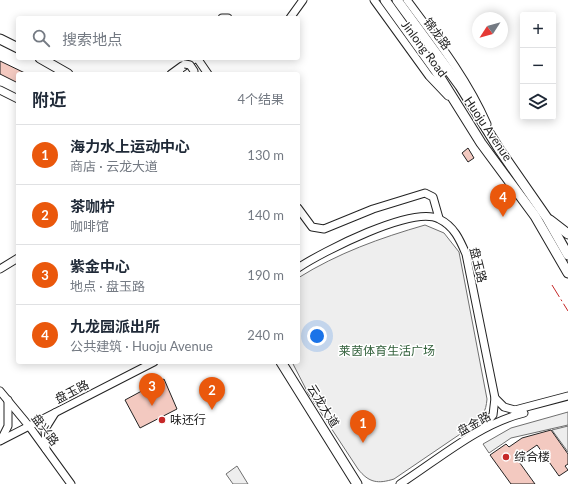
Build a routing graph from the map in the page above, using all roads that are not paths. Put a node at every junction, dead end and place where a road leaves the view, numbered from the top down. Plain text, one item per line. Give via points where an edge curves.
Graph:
1 (303, 0) edge
2 (374, 0) edge
3 (385, 0) edge
4 (397, 0) edge
5 (407, 0) edge
6 (291, 16) edge
7 (0, 39) edge
8 (16, 47) edge
9 (44, 60) edge
10 (193, 60) edge
11 (198, 60) edge
12 (444, 63) joint
13 (64, 72) edge
14 (174, 72) edge
15 (179, 72) edge
16 (194, 72) edge
17 (206, 72) edge
18 (0, 90) edge
19 (16, 98) edge
20 (460, 109) junction
21 (498, 150) junction
22 (300, 211) edge
23 (535, 216) junction
24 (439, 218) junction
25 (547, 218) junction
26 (568, 234) edge
27 (568, 255) edge
28 (16, 259) edge
29 (300, 267) edge
30 (0, 269) edge
31 (568, 273) edge
32 (150, 364) edge
33 (282, 364) edge
34 (0, 390) edge
35 (568, 396) edge
36 (495, 398) junction
37 (8, 400) junction
38 (568, 401) edge
39 (55, 413) junction
40 (29, 426) junction
41 (479, 432) junction
42 (1, 441) edge
43 (46, 449) junction
44 (354, 481) edge
45 (71, 484) edge
46 (400, 484) edge

1 - 6 street
2 - 20 street, Jinlong Road via 429,76
3 - 20 main road, Huoju Avenue
4 - 12 main road, 锦龙路
5 - 21 street via 450,58 480,107
7 - 8 main road
9 - 13 main road
10 - 15 street
11 - 17 street
12 - 21 main road, Huoju Avenue
14 - 16 street, bridge via 185,64 193,68
18 - 19 street
20 - 23 main road, Huoju Avenue via 481,143
21 - 25 main road, Huoju Avenue
22 - 24 street via 312,227 324,228 425,193 433,197
23 - 25 main road
23 - 31 main road, Huoju Avenue
24 - 29 street via 418,216 375,229 319,254
24 - 36 street, 盘玉路 via 457,233 466,254
25 - 26 main road
25 - 27 main road, Huoju Avenue
28 - 30 street
32 - 39 street, 盘玉路
33 - 44 main road, 云龙大道
34 - 37 street, 盘兴路
35 - 36 street via 515,410 504,408
36 - 41 street via 493,415
37 - 40 street, 盘兴路
37 - 42 street via 8,426
38 - 41 street, 盘金路 via 515,415
39 - 40 street, 盘玉路
39 - 43 street via 46,429
40 - 42 street, 盘玉路
40 - 43 street, 盘兴路
41 - 46 street, 盘金路
43 - 45 street, 盘兴路

